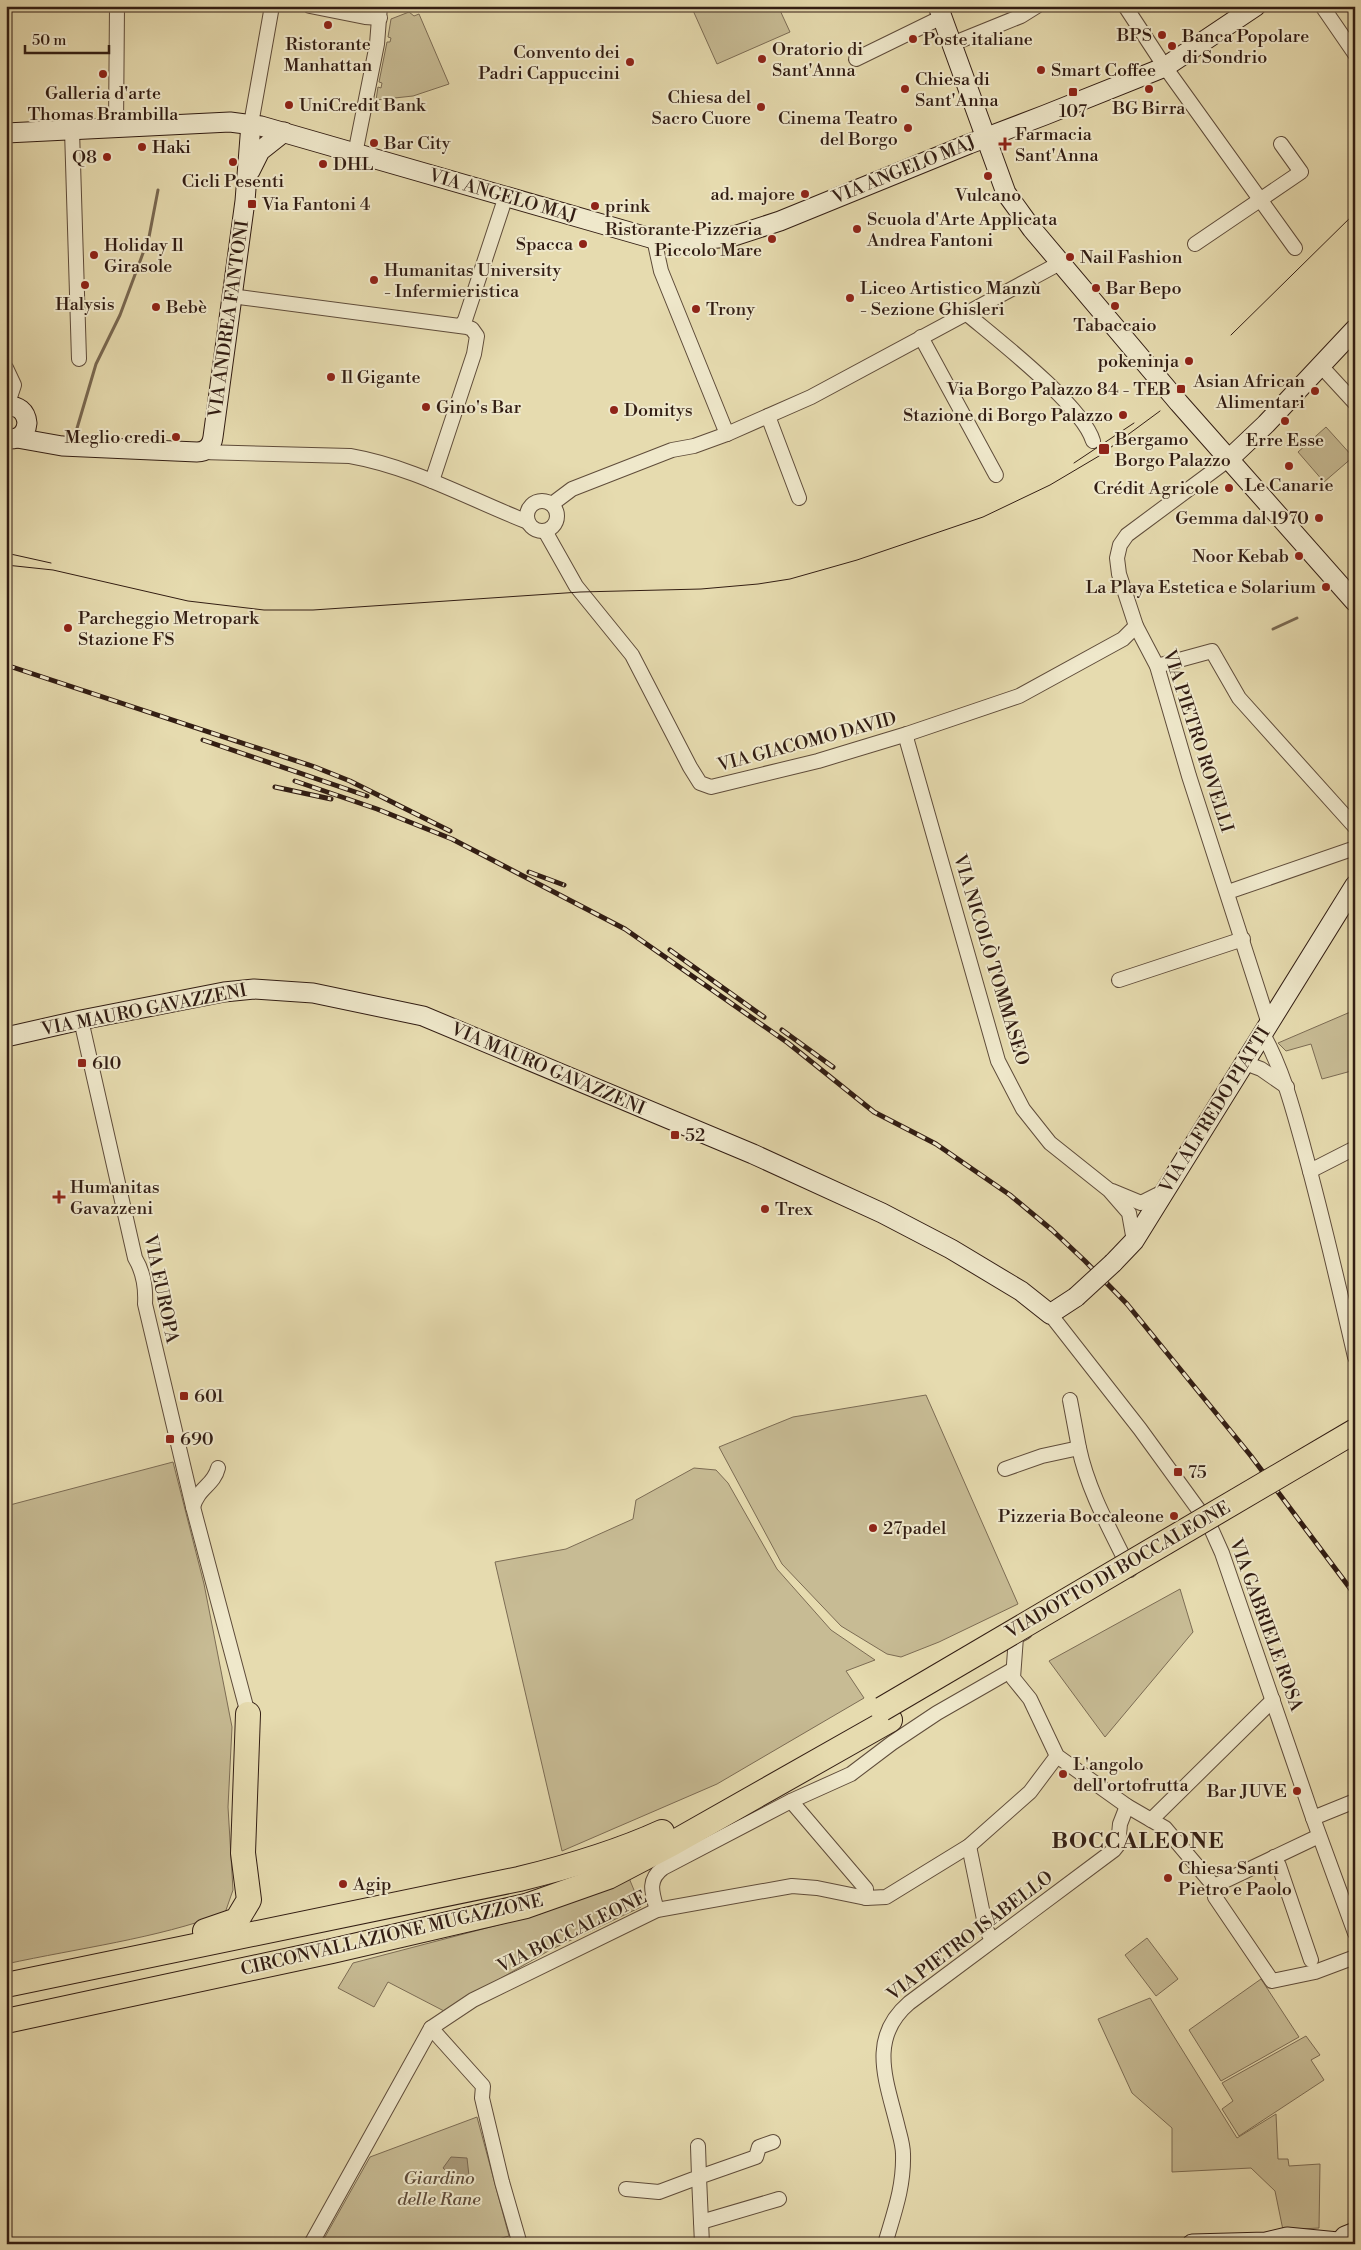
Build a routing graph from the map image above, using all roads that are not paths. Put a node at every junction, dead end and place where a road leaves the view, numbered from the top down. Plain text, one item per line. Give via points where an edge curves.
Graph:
1 (117, 6) edge
2 (272, 6) edge
3 (310, 6) edge
4 (1038, 6) edge
5 (1125, 6) edge
6 (1256, 6) edge
7 (1322, 6) edge
8 (380, 12) edge
9 (940, 12) edge
10 (952, 44) junction
11 (1355, 54) edge
12 (856, 59) dead end
13 (1165, 67) junction
14 (251, 124) junction
15 (116, 127) junction
16 (72, 130) junction
17 (284, 132) junction
18 (6, 133) edge
19 (985, 137) junction
20 (1281, 144) dead end
21 (355, 154) junction
22 (246, 182) junction
23 (506, 196) junction
24 (1259, 200) junction
25 (654, 239) junction
26 (1195, 244) dead end
27 (1294, 248) dead end
28 (1060, 263) junction
29 (232, 296) junction
30 (967, 314) junction
31 (461, 326) junction
32 (1355, 329) edge
33 (921, 337) junction
34 (79, 359) dead end
35 (1320, 365) junction
36 (6, 368) edge
37 (1355, 403) edge
38 (7, 406) edge
39 (768, 416) junction
40 (727, 434) junction
41 (12, 438) edge
42 (1093, 441) dead end
43 (207, 446) junction
44 (1228, 460) junction
45 (996, 474) dead end
46 (432, 481) junction
47 (799, 498) dead end
48 (554, 507) junction
49 (528, 517) junction
50 (545, 531) junction
51 (1352, 593) edge
52 (1136, 626) junction
53 (1157, 666) junction
54 (908, 734) junction
55 (1355, 828) edge
56 (1355, 848) edge
57 (1355, 885) edge
58 (1228, 892) junction
59 (1243, 939) junction
60 (1119, 980) dead end
61 (81, 1020) junction
62 (1266, 1029) junction
63 (6, 1037) edge
64 (1245, 1063) junction
65 (1287, 1087) junction
66 (1355, 1148) edge
67 (1310, 1171) junction
68 (1109, 1190) junction
69 (1162, 1193) junction
70 (1134, 1241) junction
71 (1050, 1314) junction
72 (1355, 1357) edge
73 (1070, 1400) dead end
74 (1355, 1431) edge
75 (1079, 1448) junction
76 (1355, 1448) edge
77 (218, 1468) dead end
78 (1005, 1469) dead end
79 (193, 1507) junction
80 (1209, 1524) junction
81 (1130, 1570) junction
82 (1012, 1670) junction
83 (1273, 1700) junction
84 (248, 1714) joint
85 (886, 1715) junction
86 (1056, 1756) junction
87 (791, 1801) junction
88 (1355, 1801) edge
89 (1127, 1806) junction
90 (1312, 1818) junction
91 (1151, 1820) junction
92 (1319, 1836) junction
93 (969, 1846) junction
94 (1274, 1857) junction
95 (1214, 1886) junction
96 (866, 1898) junction
97 (658, 1910) junction
98 (1355, 1933) edge
99 (992, 1940) junction
100 (1355, 1957) edge
101 (124, 1960) junction
102 (1311, 1960) dead end
103 (6, 1985) edge
104 (6, 2021) edge
105 (431, 2028) junction
106 (774, 2142) dead end
107 (698, 2146) dead end
108 (699, 2177) junction
109 (626, 2189) dead end
110 (779, 2199) dead end
111 (701, 2222) junction
112 (1355, 2232) edge
113 (519, 2241) dead end
114 (1271, 2243) edge
115 (1338, 2243) edge
116 (311, 2244) edge
117 (702, 2244) edge
118 (885, 2244) edge
119 (1192, 2244) edge

1 - 15 street
2 - 14 street
3 - 8 street via 365,17
4 - 10 street
5 - 13 street
6 - 13 street, VIA ANGELO MAJ
7 - 11 street
8 - 21 street via 377,44
9 - 10 street
9 - 12 street
10 - 19 street
13 - 19 street, VIA ANGELO MAJ
13 - 24 street
14 - 15 street, VIA ANGELO MAJ
14 - 17 street, VIA ANGELO MAJ
14 - 22 street, VIA ANDREA FANTONI
15 - 16 street, VIA ANGELO MAJ
16 - 18 street, VIA ANGELO MAJ
16 - 34 street
17 - 21 street, VIA ANGELO MAJ
17 - 22 street, VIA ANDREA FANTONI via 260,151
19 - 25 street, VIA ANGELO MAJ via 780,221 734,236 688,241
19 - 28 street via 1006,193
20 - 24 street via 1301,172
21 - 23 street, VIA ANGELO MAJ
22 - 29 street, VIA ANDREA FANTONI
23 - 25 street, VIA ANGELO MAJ
23 - 31 street
24 - 26 street
24 - 27 street
25 - 40 street via 661,271
28 - 30 street
28 - 44 street
29 - 31 street
29 - 43 street, VIA ANDREA FANTONI
30 - 33 street
30 - 42 street via 1061,396
31 - 46 street via 472,329 477,336 474,354
32 - 35 street
33 - 39 street via 811,397
33 - 45 street
35 - 37 street
35 - 44 street
36 - 38 street via 14,385
38 - 41 street via 18,408 26,417 26,428
39 - 40 street
39 - 47 street
40 - 48 street via 672,450 572,489
41 - 43 street via 62,446
43 - 46 street via 228,452 350,456 398,467
44 - 51 street
44 - 52 street, VIA PIETRO ROVELLI via 1137,527 1120,545 1117,558 1119,574
46 - 49 street via 506,513
48 - 49 street via 544,501 535,503
48 - 50 street via 557,522
49 - 50 street via 537,530
50 - 54 street, VIA GIACOMO DAVID via 576,586 632,655 700,783 718,786
52 - 53 street, VIA PIETRO ROVELLI
52 - 54 street, VIA GIACOMO DAVID via 1123,639 1019,696
53 - 55 street via 1213,652 1239,698
53 - 58 street, VIA PIETRO ROVELLI
54 - 68 street, VIA NICOLÒ TOMMASEO via 907,740 998,1061 1023,1109 1050,1143
56 - 58 street
57 - 62 street, VIA ALFREDO PIATTI
58 - 59 street, VIA PIETRO ROVELLI
59 - 60 street
59 - 62 street, VIA PIETRO ROVELLI
61 - 63 street, VIA MAURO GAVAZZENI
61 - 71 street, VIA MAURO GAVAZZENI via 254,989 312,993 423,1016 753,1154 882,1213 1014,1286
61 - 79 street, VIA EUROPA via 135,1258 146,1288 145,1304
62 - 64 street, VIA ALFREDO PIATTI
62 - 65 street, VIA PIETRO ROVELLI
64 - 65 street via 1261,1069
64 - 69 street, VIA ALFREDO PIATTI
65 - 67 street, VIA PIETRO ROVELLI
66 - 67 street
67 - 72 street, VIA PIETRO ROVELLI
68 - 69 street, VIA NICOLÒ TOMMASEO via 1141,1203
68 - 70 street, VIA NICOLÒ TOMMASEO via 1129,1213
69 - 70 street, VIA ALFREDO PIATTI
70 - 71 street, VIA ALFREDO PIATTI, bridge via 1076,1297
71 - 80 street, VIA GABRIELE ROSA
73 - 75 street
74 - 85 highway, VIADOTTO DI BOCCALEONE, bridge
75 - 78 street
75 - 81 street via 1095,1496
76 - 85 highway, VIADOTTO DI BOCCALEONE
77 - 79 street via 216,1477 197,1494
79 - 84 street, VIA EUROPA
80 - 81 street
80 - 83 street, VIA GABRIELE ROSA
81 - 82 street via 1016,1637
82 - 86 street via 1013,1678 1030,1700
82 - 87 street via 937,1713 851,1774
83 - 90 street, VIA GABRIELE ROSA
83 - 91 street
84 - 101 highway via 243,1853 249,1900 246,1907 237,1920
85 - 101 highway, CIRCONVALLAZIONE MUGAZZONE via 680,1824 636,1844 572,1866
85 - 104 highway, CIRCONVALLAZIONE MUGAZZONE via 673,1843 616,1872 526,1906
86 - 89 street
86 - 93 street, VIA BOCCALEONE via 1030,1792
87 - 96 street via 866,1890
87 - 97 street via 657,1873 650,1888
88 - 90 street
89 - 91 street
89 - 99 street, VIA PIETRO ISABELLO via 1120,1824 1118,1845 1111,1853
90 - 92 street, VIA GABRIELE ROSA
91 - 95 street via 1164,1828
92 - 94 street
92 - 98 street, VIA GABRIELE ROSA
93 - 96 street, VIA BOCCALEONE via 886,1897
93 - 99 street via 986,1929
94 - 95 street
94 - 102 street
95 - 100 street via 1215,1897 1272,1981 1316,1972
96 - 97 street, VIA BOCCALEONE via 792,1886
97 - 105 street, VIA BOCCALEONE via 473,2000
99 - 118 street, VIA PIETRO ISABELLO via 897,2013 885,2035 886,2075 903,2151 903,2181
101 - 103 highway, CIRCONVALLAZIONE MUGAZZONE
105 - 113 street via 483,2086 484,2108
105 - 116 street, VIA BOCCALEONE
106 - 108 street via 759,2147 756,2157
107 - 108 street
108 - 109 street via 659,2192
108 - 111 street
110 - 111 street
111 - 117 street
112 - 115 street
114 - 115 street via 1287,2237
114 - 119 street

